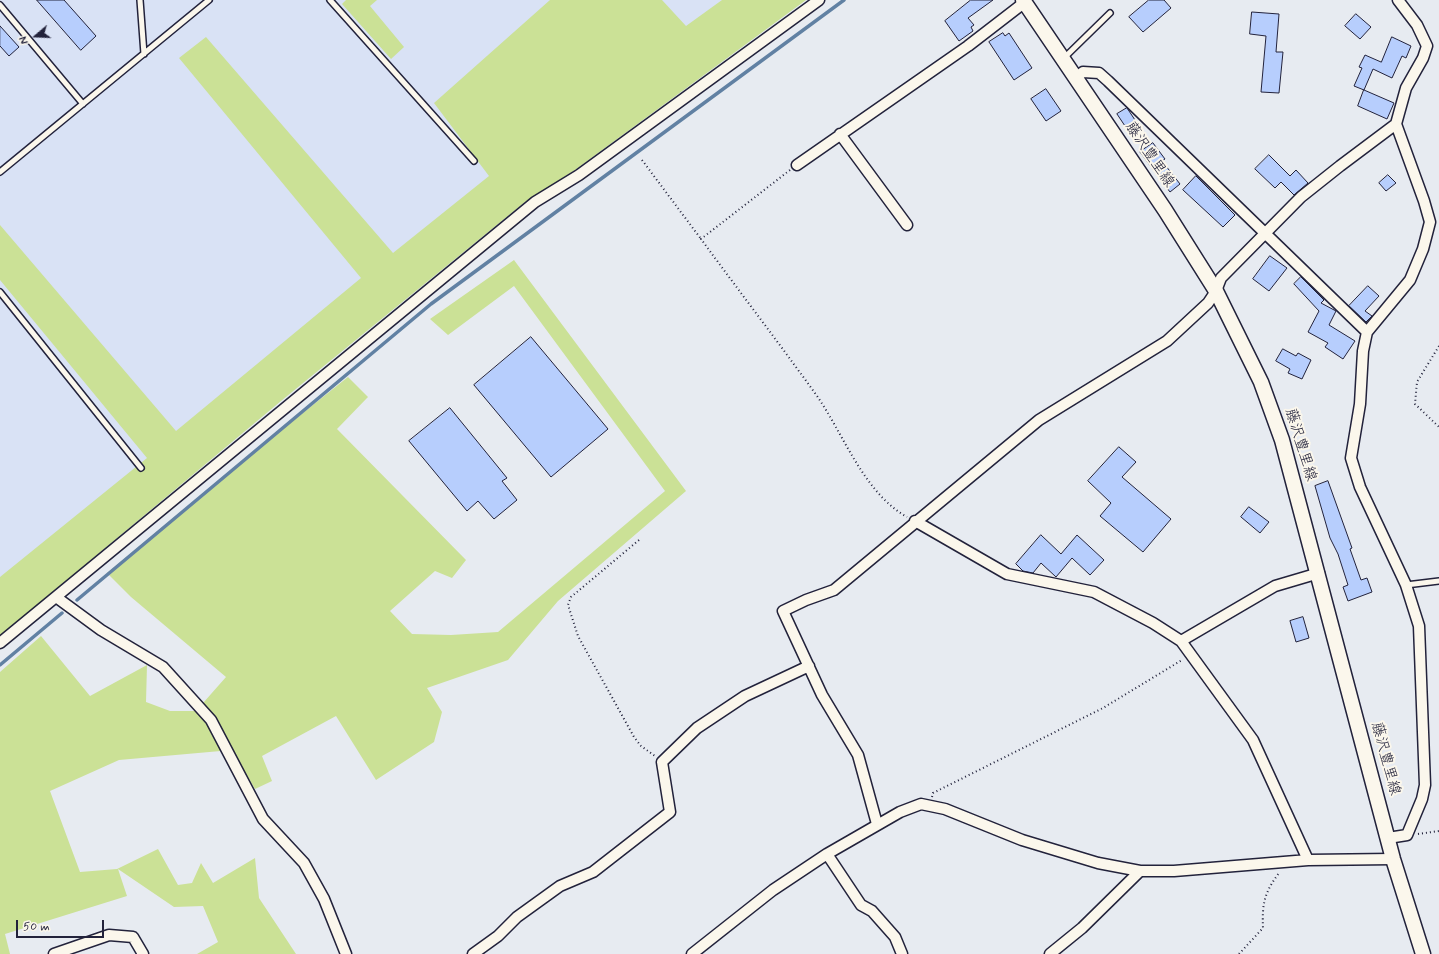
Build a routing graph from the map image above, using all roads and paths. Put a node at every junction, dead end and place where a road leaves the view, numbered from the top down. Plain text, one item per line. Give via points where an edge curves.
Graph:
1 (140, 0) edge
2 (209, 0) edge
3 (819, 0) edge
4 (1398, 0) edge
5 (334, 1) edge
6 (1024, 1) edge
7 (0, 4) edge
8 (1110, 13) dead end
9 (144, 54) junction
10 (1063, 59) junction
11 (1075, 78) junction
12 (83, 104) junction
13 (1396, 124) junction
14 (840, 134) junction
15 (642, 160) dead end
16 (474, 161) dead end
17 (797, 165) joint
18 (0, 172) edge
19 (906, 225) dead end
20 (1266, 233) junction
21 (701, 238) junction
22 (1216, 291) junction
23 (0, 292) edge
24 (1367, 332) junction
25 (1439, 346) edge
26 (1439, 427) edge
27 (142, 468) dead end
28 (915, 521) junction
29 (639, 540) dead end
30 (1319, 573) junction
31 (1439, 581) edge
32 (1406, 585) junction
33 (56, 597) junction
34 (1181, 641) junction
35 (0, 643) edge
36 (1191, 655) junction
37 (809, 666) junction
38 (662, 762) junction
39 (929, 805) junction
40 (877, 824) junction
41 (1439, 831) edge
42 (1407, 835) junction
43 (1388, 838) junction
44 (827, 854) junction
45 (1393, 859) junction
46 (1308, 860) junction
47 (1287, 863) junction
48 (1140, 871) junction
49 (75, 951) edge
50 (54, 954) edge
51 (143, 954) edge
52 (346, 954) edge
53 (473, 954) edge
54 (692, 954) edge
55 (902, 954) edge
56 (1050, 954) edge
57 (1239, 954) edge
58 (1423, 954) edge

1 - 9 lane
2 - 9 lane
3 - 33 street via 579,175 535,202
4 - 13 street via 1417,25 1427,46 1406,88
5 - 16 lane
6 - 10 main road, 藤沢豊里線
6 - 14 street via 968,46
7 - 12 lane
8 - 10 lane via 1072,53
9 - 12 lane
10 - 11 main road, 藤沢豊里線
11 - 20 street via 1083,72 1099,73
11 - 22 main road, 藤沢豊里線 via 1170,216
12 - 18 lane
13 - 20 street via 1301,197
13 - 24 street via 1430,222 1423,249 1410,280
14 - 17 street
14 - 19 street
15 - 21 path
17 - 21 path
20 - 22 street via 1221,278
20 - 24 street
21 - 28 path via 818,398 881,497 895,510
22 - 28 street via 1208,303 1167,341 1039,420
22 - 30 main road, 藤沢豊里線 via 1261,382 1282,440
23 - 27 lane
24 - 32 street via 1363,351 1360,404 1351,458 1360,487
25 - 26 path via 1417,382 1415,404
28 - 34 street via 1007,574 1094,592
28 - 37 street via 834,590 783,611
29 - 38 path via 571,597 568,605 578,636 634,737 641,746
30 - 34 street via 1275,586
30 - 43 main road, 藤沢豊里線
31 - 32 lane
32 - 42 street via 1419,626 1425,765 1422,799
33 - 35 street
33 - 52 street via 101,630 163,667 211,720 263,819 304,863 324,898
34 - 36 street
36 - 39 path via 1103,708 933,793
36 - 46 street via 1253,740
37 - 38 street via 745,696 698,728
37 - 40 street via 822,695 858,755
38 - 53 street via 670,812 592,872 560,886 517,917 498,936
39 - 40 street via 914,806
39 - 48 street via 945,808 1022,840 1098,863
40 - 44 street
41 - 42 path
42 - 43 street
43 - 45 main road, 藤沢豊里線
44 - 54 street via 773,890
44 - 55 street via 861,905 872,911 895,937
45 - 46 street
45 - 58 main road, 藤沢豊里線
46 - 47 street
47 - 48 street
47 - 57 path via 1270,885 1262,908 1263,928
48 - 56 street via 1082,928
49 - 50 street
49 - 51 street via 109,935 133,937

